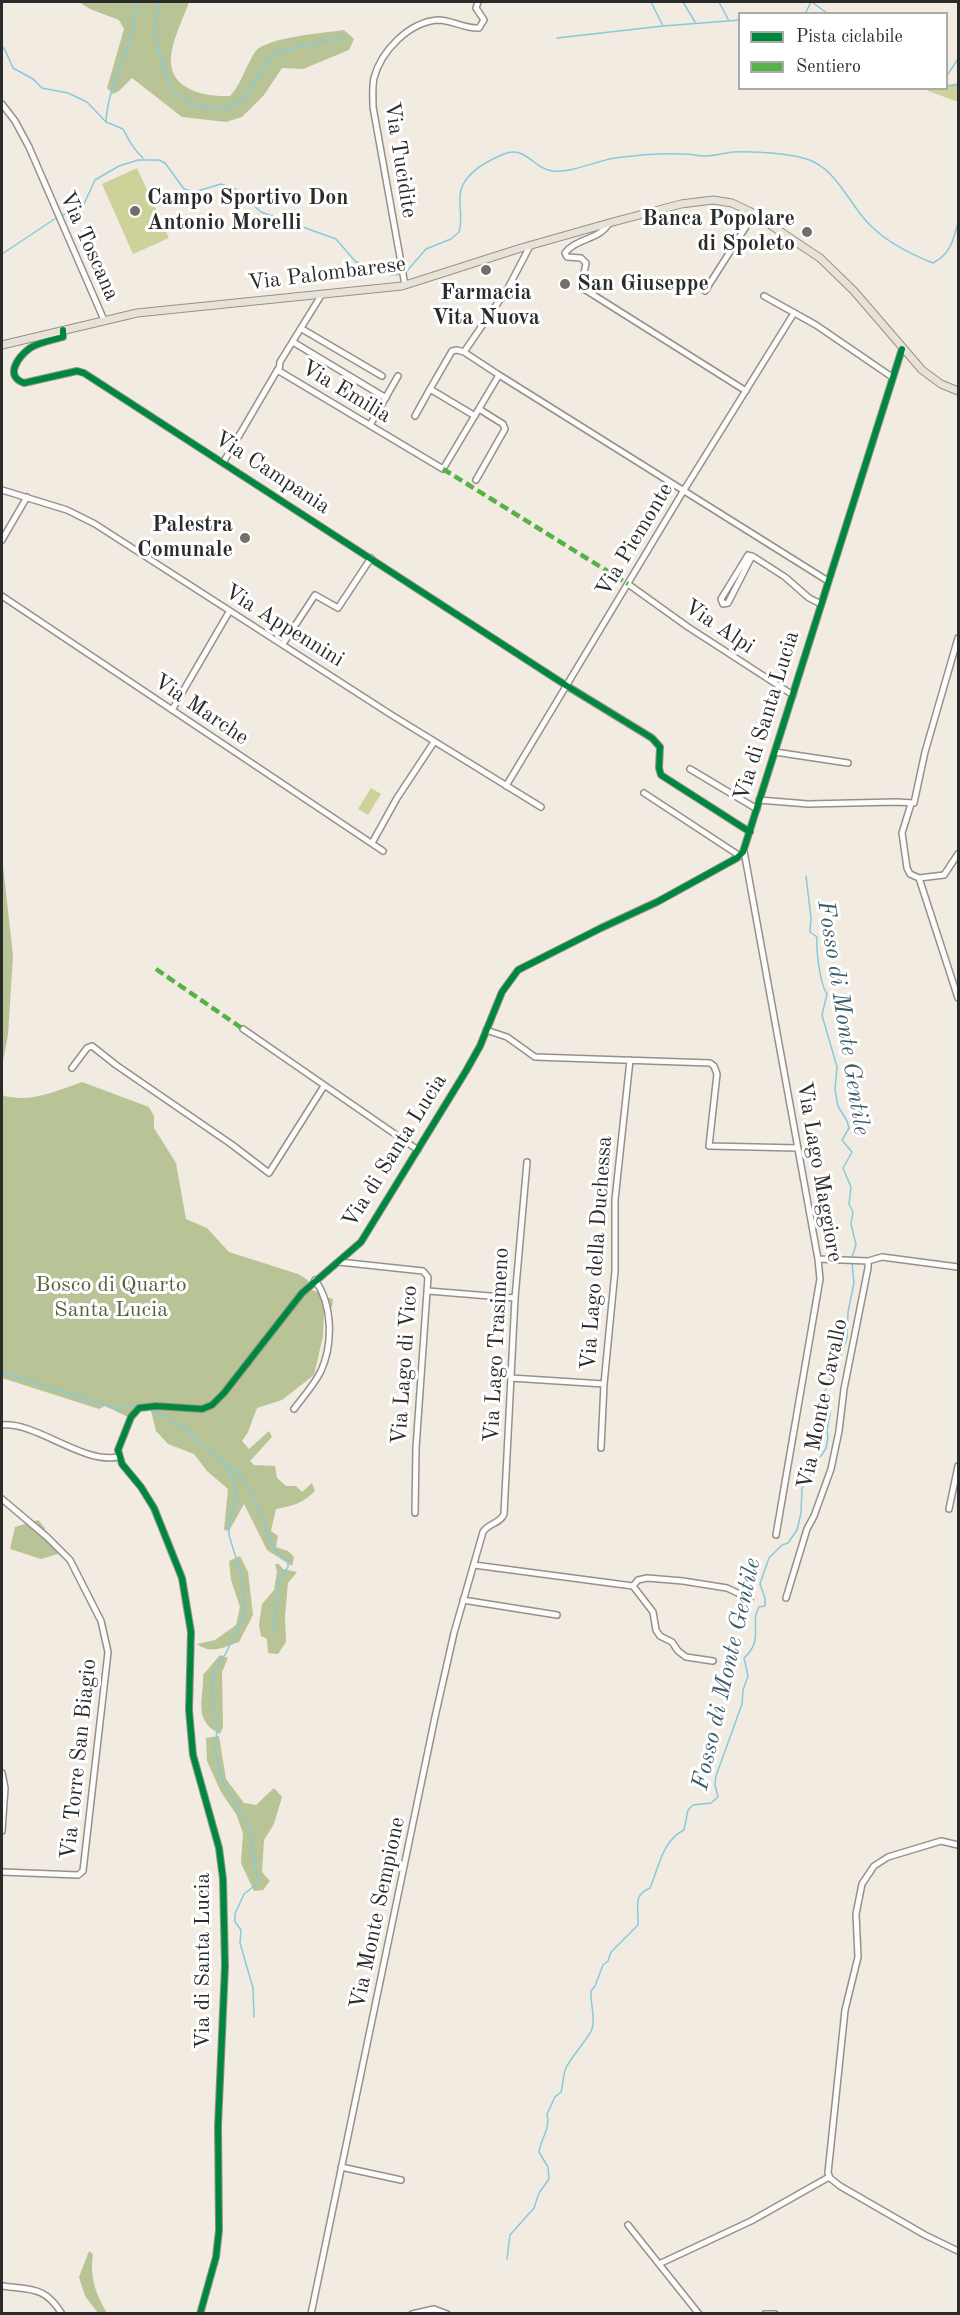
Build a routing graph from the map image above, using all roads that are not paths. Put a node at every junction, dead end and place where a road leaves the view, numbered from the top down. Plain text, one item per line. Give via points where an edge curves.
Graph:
1 (478, 2) edge
2 (2, 104) edge
3 (754, 214) junction
4 (609, 223) junction
5 (530, 246) junction
6 (404, 282) junction
7 (705, 291) dead end
8 (322, 294) junction
9 (764, 296) dead end
10 (794, 313) junction
11 (104, 320) junction
12 (302, 329) junction
13 (63, 330) junction
14 (293, 342) junction
15 (2, 345) edge
16 (902, 348) junction
17 (464, 352) junction
18 (278, 369) junction
19 (499, 375) junction
20 (382, 376) dead end
21 (398, 376) dead end
22 (892, 377) junction
23 (430, 388) junction
24 (746, 391) junction
25 (958, 391) edge
26 (386, 398) junction
27 (479, 409) junction
28 (415, 416) dead end
29 (475, 416) junction
30 (370, 425) junction
31 (223, 463) junction
32 (476, 480) dead end
33 (2, 490) edge
34 (684, 490) junction
35 (27, 498) junction
36 (2, 540) edge
37 (753, 556) junction
38 (370, 558) junction
39 (828, 581) junction
40 (628, 584) junction
41 (2, 596) edge
42 (821, 604) junction
43 (229, 612) junction
44 (958, 638) edge
45 (283, 644) junction
46 (567, 686) junction
47 (793, 695) junction
48 (172, 711) junction
49 (434, 742) junction
50 (775, 752) junction
51 (848, 763) dead end
52 (690, 769) dead end
53 (506, 786) junction
54 (644, 793) dead end
55 (759, 800) junction
56 (911, 804) junction
57 (541, 807) dead end
58 (757, 809) junction
59 (750, 832) junction
60 (372, 843) junction
61 (383, 851) dead end
62 (744, 851) junction
63 (958, 854) edge
64 (740, 856) junction
65 (919, 878) junction
66 (958, 998) edge
67 (243, 1029) dead end
68 (486, 1030) junction
69 (630, 1060) junction
70 (72, 1068) dead end
71 (324, 1086) junction
72 (798, 1148) junction
73 (418, 1150) junction
74 (526, 1162) dead end
75 (818, 1259) junction
76 (868, 1261) junction
77 (338, 1262) junction
78 (958, 1267) edge
79 (315, 1280) junction
80 (428, 1291) junction
81 (515, 1298) junction
82 (511, 1378) junction
83 (604, 1384) junction
84 (294, 1409) dead end
85 (2, 1425) edge
86 (601, 1448) dead end
87 (118, 1457) junction
88 (958, 1466) edge
89 (2, 1499) edge
90 (949, 1509) dead end
91 (415, 1513) dead end
92 (491, 1524) joint
93 (776, 1535) dead end
94 (474, 1565) junction
95 (633, 1586) junction
96 (786, 1598) dead end
97 (750, 1599) dead end
98 (463, 1600) junction
99 (557, 1615) dead end
100 (713, 1661) dead end
101 (2, 1773) edge
102 (2, 1831) edge
103 (958, 1845) edge
104 (2, 1872) edge
105 (341, 2167) junction
106 (829, 2176) junction
107 (401, 2180) dead end
108 (628, 2225) dead end
109 (958, 2251) edge
110 (659, 2264) junction
111 (2, 2286) edge
112 (62, 2313) edge
113 (200, 2313) edge
114 (311, 2313) edge
115 (412, 2313) edge
116 (447, 2313) edge
117 (699, 2313) edge
118 (765, 2313) edge
119 (775, 2313) edge

1 - 6 street, Via Tucidite via 476,8 484,20 479,28 437,20 416,27 396,41 379,64 374,79 374,106
2 - 11 street, Via Toscana via 25,140
3 - 4 main road, Via Palombarese via 728,202 706,200
3 - 7 street
3 - 16 main road, Via Palombarese via 838,274
4 - 5 main road, Via Palombarese
4 - 24 street via 602,232 565,253 586,263 584,289
5 - 6 main road, Via Palombarese
5 - 17 street
6 - 8 main road, Via Palombarese
8 - 11 main road, Via Palombarese via 158,310
8 - 12 street, Via Emilia
9 - 10 street
10 - 22 street
10 - 24 street, Via Piemonte
11 - 13 main road, Via Palombarese
12 - 14 street, Via Emilia
12 - 20 street
13 - 15 main road, Via Palombarese
13 - 31 street, Via Campania via 63,337 28,350 14,369 17,379 24,382 82,372
14 - 18 street, Via Emilia
14 - 26 street
16 - 22 street, Via di Santa Lucia
16 - 25 main road, Via Palombarese via 930,378
17 - 19 street
17 - 23 street via 452,351
18 - 30 street, Via Emilia
18 - 31 street
19 - 27 street
19 - 34 street
21 - 26 street
22 - 39 street, Via di Santa Lucia
23 - 28 street
23 - 29 street
24 - 34 street, Via Piemonte
26 - 30 street
27 - 29 street
27 - 32 street via 505,429
29 - 30 street, Via Emilia via 443,469
31 - 38 street, Via Campania
33 - 35 street, Via Appennini
34 - 39 street
34 - 40 street, Via Piemonte
35 - 36 street
35 - 43 street, Via Appennini via 88,517
37 - 37 street via 730,600 723,604 721,599 743,561
37 - 42 street
38 - 45 street via 338,608 315,595
38 - 46 street, Via Campania
39 - 42 street, Via di Santa Lucia
40 - 46 street, Via Piemonte
40 - 47 street, Via Alpi
41 - 48 street, Via Marche
42 - 47 street, Via di Santa Lucia
43 - 45 street, Via Appennini
43 - 48 street
44 - 56 street via 925,752 916,801
45 - 49 street, Via Appennini
46 - 53 street, Via Piemonte
46 - 59 street, Via Campania via 654,740 660,749 662,775
47 - 50 street, Via di Santa Lucia
48 - 60 street, Via Marche
49 - 53 street, Via Appennini
49 - 60 street
50 - 51 street
50 - 55 street, Via di Santa Lucia
52 - 58 street
53 - 57 street, Via Appennini
54 - 64 street
55 - 56 street
55 - 58 street, Via di Santa Lucia
56 - 65 street via 902,828 903,848 909,872
58 - 59 street, Via di Santa Lucia
59 - 62 street, Via di Santa Lucia
60 - 61 street, Via Marche
62 - 64 street, Via di Santa Lucia
62 - 72 street, Via Lago Maggiore
63 - 65 street via 944,876
64 - 68 street, Via di Santa Lucia via 644,909 522,968 502,992
65 - 66 street
67 - 71 street
68 - 69 street via 511,1039 535,1057
68 - 73 street, Via di Santa Lucia
69 - 72 street via 714,1066 717,1074 709,1146
69 - 83 street, Via Lago della Duchessa via 615,1200 615,1271
70 - 71 street via 92,1046 269,1173
71 - 73 street
72 - 75 street, Via Lago Maggiore
73 - 77 street, Via di Santa Lucia via 361,1242
74 - 81 street, Via Lago Trasimeno
75 - 76 street
75 - 93 street, Via Lago Maggiore via 819,1291
76 - 78 street via 880,1257
76 - 96 street, Via Monte Cavallo via 831,1469 807,1528
77 - 79 street, Via di Santa Lucia
77 - 80 street, Via Lago di Vico via 423,1271 428,1277
79 - 84 street via 327,1307 327,1348 320,1372
79 - 87 street, Via di Santa Lucia via 212,1405 202,1409 140,1408 119,1442
80 - 81 street
80 - 91 street, Via Lago di Vico
81 - 82 street, Via Lago Trasimeno
82 - 83 street
82 - 92 street, Via Lago Trasimeno via 504,1514
83 - 86 street, Via Lago della Duchessa
85 - 87 street via 19,1427 102,1457
87 - 113 street, Via di Santa Lucia via 151,1502 182,1578 191,1632 189,1710 193,1755 224,1880 219,2230 216,2257
88 - 90 street
89 - 104 street, Via Torre San Biagio via 70,1560 101,1621 108,1652 82,1872
92 - 94 street, Via Monte Sempione via 483,1532
94 - 95 street
94 - 98 street, Via Monte Sempione
95 - 97 street via 647,1578 683,1581 727,1588
95 - 100 street via 653,1612 660,1636 686,1657
98 - 99 street
98 - 105 street, Via Monte Sempione
101 - 102 street
103 - 106 street via 941,1841 888,1857 862,1881 856,1914 858,1957 845,2010
105 - 107 street
105 - 114 street, Via Monte Sempione
106 - 109 street via 879,2209
106 - 110 street via 751,2221
108 - 110 street
110 - 117 street
111 - 112 street via 44,2293
115 - 116 street via 434,2309
118 - 119 street

